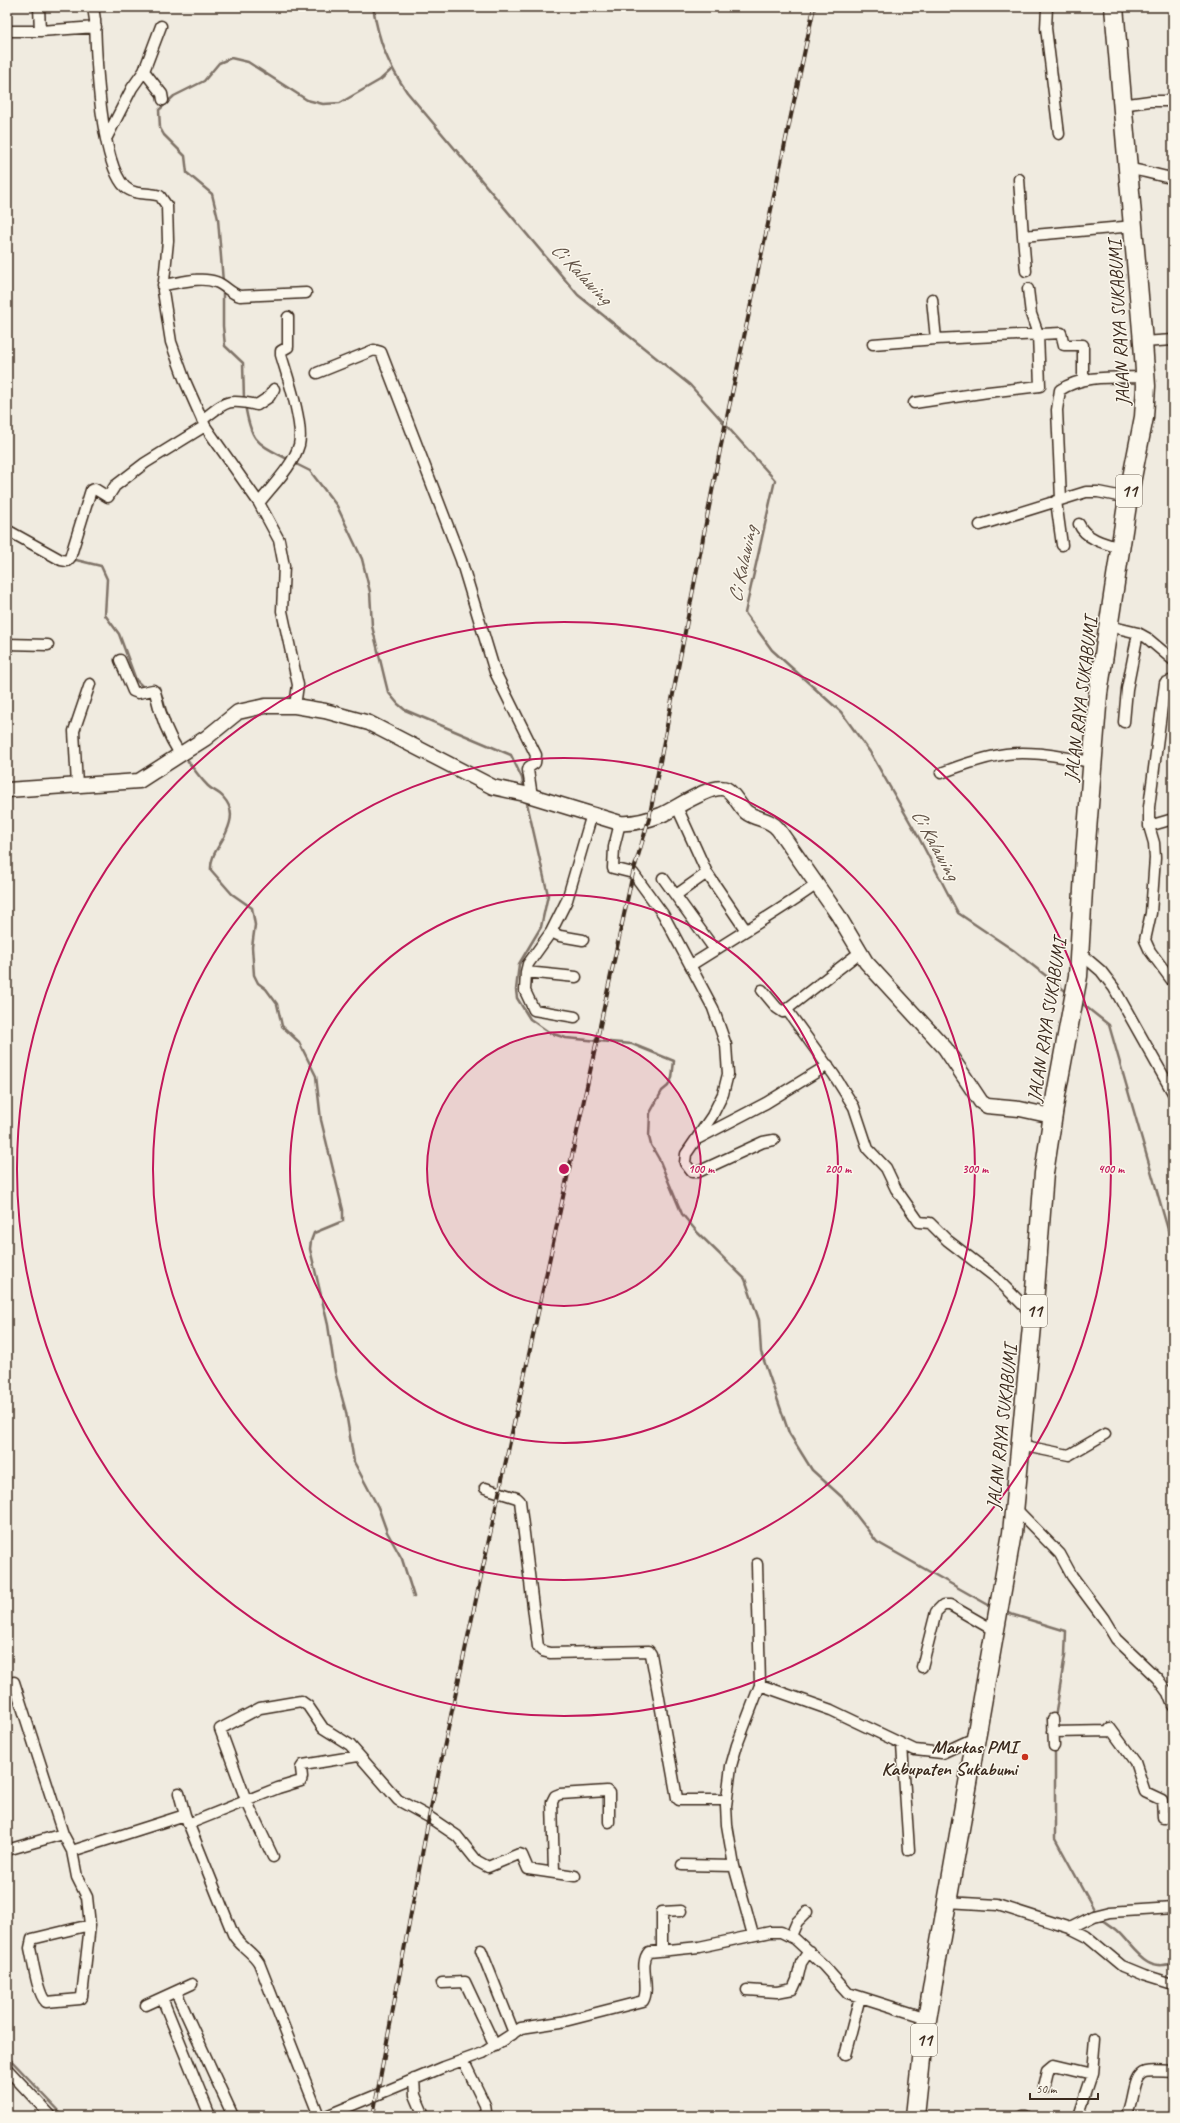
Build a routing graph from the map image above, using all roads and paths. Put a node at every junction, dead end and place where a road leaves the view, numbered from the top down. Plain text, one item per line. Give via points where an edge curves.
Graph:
1 (39, 7) edge
2 (93, 7) edge
3 (1047, 7) edge
4 (1114, 7) edge
5 (161, 26) dead end
6 (96, 27) junction
7 (7, 31) edge
8 (40, 31) junction
9 (144, 72) junction
10 (163, 100) dead end
11 (1173, 101) edge
12 (1121, 105) junction
13 (1059, 134) dead end
14 (107, 137) junction
15 (1128, 169) junction
16 (1173, 178) edge
17 (1019, 179) dead end
18 (1134, 226) junction
19 (1023, 236) junction
20 (1026, 270) dead end
21 (163, 285) junction
22 (1028, 289) dead end
23 (306, 293) dead end
24 (932, 299) dead end
25 (288, 317) dead end
26 (1038, 334) junction
27 (936, 339) junction
28 (1173, 340) edge
29 (1143, 342) junction
30 (873, 344) dead end
31 (317, 373) dead end
32 (1145, 377) junction
33 (1083, 380) junction
34 (274, 389) dead end
35 (914, 403) dead end
36 (204, 423) junction
37 (1128, 498) junction
38 (1059, 500) junction
39 (259, 503) junction
40 (980, 524) dead end
41 (1079, 524) dead end
42 (7, 530) edge
43 (1062, 545) dead end
44 (1121, 548) junction
45 (1109, 626) junction
46 (1138, 633) junction
47 (7, 644) edge
48 (48, 645) dead end
49 (120, 660) dead end
50 (1173, 660) edge
51 (1173, 680) edge
52 (90, 684) dead end
53 (295, 706) junction
54 (1124, 722) dead end
55 (182, 753) junction
56 (1092, 762) junction
57 (941, 773) dead end
58 (77, 785) junction
59 (7, 790) edge
60 (532, 796) junction
61 (677, 807) junction
62 (592, 814) junction
63 (1173, 819) edge
64 (620, 823) junction
65 (1149, 826) junction
66 (707, 873) junction
67 (663, 878) dead end
68 (817, 884) junction
69 (676, 895) junction
70 (745, 929) junction
71 (551, 932) junction
72 (583, 940) dead end
73 (715, 950) junction
74 (859, 953) junction
75 (1080, 953) junction
76 (691, 966) junction
77 (526, 972) junction
78 (576, 977) dead end
79 (1173, 982) edge
80 (762, 990) dead end
81 (787, 1010) junction
82 (575, 1017) dead end
83 (828, 1065) junction
84 (1173, 1092) edge
85 (1052, 1116) junction
86 (698, 1138) junction
87 (774, 1140) dead end
88 (1033, 1316) junction
89 (1105, 1434) dead end
90 (1020, 1445) junction
91 (485, 1488) dead end
92 (1015, 1508) junction
93 (757, 1564) dead end
94 (996, 1628) junction
95 (922, 1667) dead end
96 (14, 1682) dead end
97 (760, 1685) junction
98 (1173, 1706) edge
99 (1053, 1719) dead end
100 (1053, 1732) junction
101 (976, 1741) junction
102 (902, 1745) junction
103 (1054, 1746) dead end
104 (358, 1756) junction
105 (179, 1793) dead end
106 (246, 1800) junction
107 (726, 1800) junction
108 (1173, 1817) edge
109 (186, 1819) junction
110 (609, 1822) dead end
111 (63, 1834) junction
112 (7, 1850) edge
113 (909, 1850) dead end
114 (72, 1851) junction
115 (273, 1857) dead end
116 (682, 1865) dead end
117 (734, 1866) junction
118 (554, 1872) junction
119 (575, 1876) dead end
120 (947, 1902) junction
121 (1173, 1908) edge
122 (681, 1910) dead end
123 (806, 1912) dead end
124 (90, 1925) junction
125 (1070, 1928) junction
126 (753, 1935) junction
127 (791, 1936) junction
128 (481, 1950) dead end
129 (662, 1950) junction
130 (809, 1951) junction
131 (442, 1983) dead end
132 (192, 1984) dead end
133 (1173, 1984) edge
134 (747, 1990) dead end
135 (176, 1992) junction
136 (860, 1997) junction
137 (162, 1998) junction
138 (146, 2005) dead end
139 (927, 2018) junction
140 (514, 2033) junction
141 (1096, 2038) dead end
142 (496, 2046) junction
143 (845, 2055) dead end
144 (463, 2060) junction
145 (7, 2069) edge
146 (1173, 2072) edge
147 (1092, 2074) junction
148 (414, 2080) junction
149 (1044, 2087) dead end
150 (51, 2116) edge
151 (210, 2116) edge
152 (233, 2116) edge
153 (319, 2116) edge
154 (326, 2116) edge
155 (424, 2116) edge
156 (482, 2116) edge
157 (915, 2116) edge
158 (1022, 2116) edge
159 (1026, 2116) edge
160 (1078, 2116) edge
161 (1126, 2116) edge

1 - 8 street
2 - 6 street
3 - 13 street via 1046,28
4 - 12 highway, JALAN RAYA SUKABUMI / 11
5 - 9 street
6 - 8 street
6 - 14 street via 98,85
7 - 8 street
9 - 10 street via 162,94
9 - 14 street via 132,88
11 - 12 street
12 - 15 highway, JALAN RAYA SUKABUMI / 11
14 - 21 street via 116,170 125,186 136,192 160,196 166,202 168,241
15 - 16 street
15 - 18 highway, JALAN RAYA SUKABUMI / 11
17 - 19 street
18 - 19 street
18 - 29 highway, JALAN RAYA SUKABUMI / 11
19 - 20 street
21 - 23 street via 208,280 240,296
21 - 36 street via 173,349
22 - 26 street via 1031,314
24 - 27 street
25 - 39 street via 288,347 281,355 298,420 299,443 284,471
26 - 27 street
26 - 33 street via 1061,333 1064,345 1083,345
26 - 35 street via 1040,386
27 - 30 street
28 - 29 street
29 - 32 highway, JALAN RAYA SUKABUMI / 11
31 - 60 street via 374,350 381,352 461,560 495,672 536,755 535,763 528,770
32 - 33 street
32 - 37 highway, JALAN RAYA SUKABUMI / 11 via 1144,417
33 - 38 street via 1060,390 1058,397
34 - 36 street via 269,397 257,405 237,400 226,402
36 - 39 street
36 - 42 street via 115,486 108,497 95,489 92,490 67,561
37 - 38 street via 1092,492
37 - 44 highway, JALAN RAYA SUKABUMI / 11
38 - 40 street
38 - 43 street
39 - 53 street via 279,540 282,556 282,611 298,685
41 - 44 street via 1086,534 1093,538
44 - 45 highway, JALAN RAYA SUKABUMI / 11
45 - 46 street
45 - 56 highway, JALAN RAYA SUKABUMI / 11 via 1100,676
46 - 50 street
46 - 54 street via 1127,689
47 - 48 street
49 - 55 street via 133,691 155,692 169,738
51 - 65 street via 1165,683 1163,690
52 - 58 street via 74,731
53 - 55 street via 265,706 238,712 211,735
53 - 60 street via 369,723 484,784
55 - 58 street via 139,781
56 - 57 street via 1047,755 1006,754
56 - 75 highway, JALAN RAYA SUKABUMI / 11
58 - 59 street
60 - 62 street
61 - 64 street via 649,819
61 - 66 street
61 - 68 street via 710,790 726,790 747,812 774,824
62 - 64 street
62 - 71 street via 571,890
63 - 65 street
64 - 76 street via 614,847 613,868 633,873 664,914
65 - 79 street via 1155,858 1151,913 1145,940
66 - 69 street
66 - 70 street
67 - 69 street
68 - 70 street via 784,908
68 - 74 street
69 - 73 street
70 - 73 street
71 - 72 street
71 - 77 street via 528,964
73 - 76 street
74 - 81 street
74 - 85 street via 945,1048 981,1102 992,1107 1020,1109
75 - 84 street via 1101,971 1114,988
75 - 85 highway, JALAN RAYA SUKABUMI / 11
76 - 86 street via 718,1019 726,1045 728,1063 723,1094
77 - 78 street
77 - 82 street via 525,991 534,1010
80 - 81 street via 780,1010
81 - 83 street
83 - 86 street via 766,1103
83 - 88 street via 854,1107 868,1149 886,1168 896,1189 919,1222 930,1223 947,1240 995,1277
85 - 88 highway, JALAN RAYA SUKABUMI / 11 via 1044,1173
86 - 87 street via 684,1158 694,1173 763,1142
88 - 90 highway, JALAN RAYA SUKABUMI / 11
89 - 90 street via 1069,1454
90 - 92 highway, JALAN RAYA SUKABUMI / 11
91 - 107 street via 517,1498 520,1502 540,1649 550,1653 649,1651 677,1798
92 - 94 highway, JALAN RAYA SUKABUMI / 11
92 - 98 street via 1060,1554 1072,1576 1116,1639 1157,1678 1168,1693
93 - 97 street
94 - 95 street via 943,1604 936,1612
94 - 101 highway, JALAN RAYA SUKABUMI / 11
96 - 111 street
97 - 102 street via 859,1722
97 - 107 street via 737,1744 728,1776
99 - 100 street
100 - 103 street
100 - 108 street via 1111,1729 1135,1762 1145,1792 1162,1800 1163,1817
101 - 102 street via 939,1754
101 - 120 highway, JALAN RAYA SUKABUMI / 11
102 - 113 street
104 - 106 street via 304,1765 301,1768 301,1781
104 - 106 street via 350,1745 323,1728 305,1702 296,1701 260,1708 220,1729
104 - 118 street via 398,1800 457,1836 470,1854 484,1866 488,1867 519,1854 522,1855 528,1869
105 - 109 street
106 - 109 street
106 - 115 street
107 - 117 street via 727,1826
109 - 114 street
109 - 153 street via 233,1934 259,1963
110 - 118 street via 607,1791 555,1796 552,1802
111 - 112 street
111 - 114 street
114 - 124 street via 78,1877 87,1897
116 - 117 street
117 - 126 street
118 - 119 street
120 - 125 street via 998,1905
120 - 139 highway, JALAN RAYA SUKABUMI / 11
121 - 125 street via 1110,1912 1094,1916
122 - 129 street via 662,1912
123 - 127 street via 797,1922
124 - 124 street via 81,1998 44,2001 30,1942 32,1939
125 - 133 street via 1086,1936 1122,1966 1144,1976
126 - 127 street via 777,1931
126 - 129 street via 691,1948
127 - 130 street
128 - 140 street
129 - 140 street via 652,1951 646,1956 646,1994 643,2001 567,2020 525,2027
130 - 134 street via 792,1989 777,1992
130 - 136 street via 845,1990
131 - 142 street via 464,1982
132 - 135 street
135 - 137 street
135 - 152 street
136 - 139 street
136 - 143 street
137 - 138 street
137 - 151 street
139 - 157 highway, 11
140 - 142 street
141 - 147 street
142 - 144 street
144 - 148 street
144 - 156 street via 485,2105 486,2112
145 - 150 street
146 - 161 street via 1146,2072 1139,2076 1135,2083 1132,2105
147 - 149 street via 1054,2065 1048,2070
147 - 160 street
148 - 154 street
148 - 155 street via 415,2094
158 - 159 street

